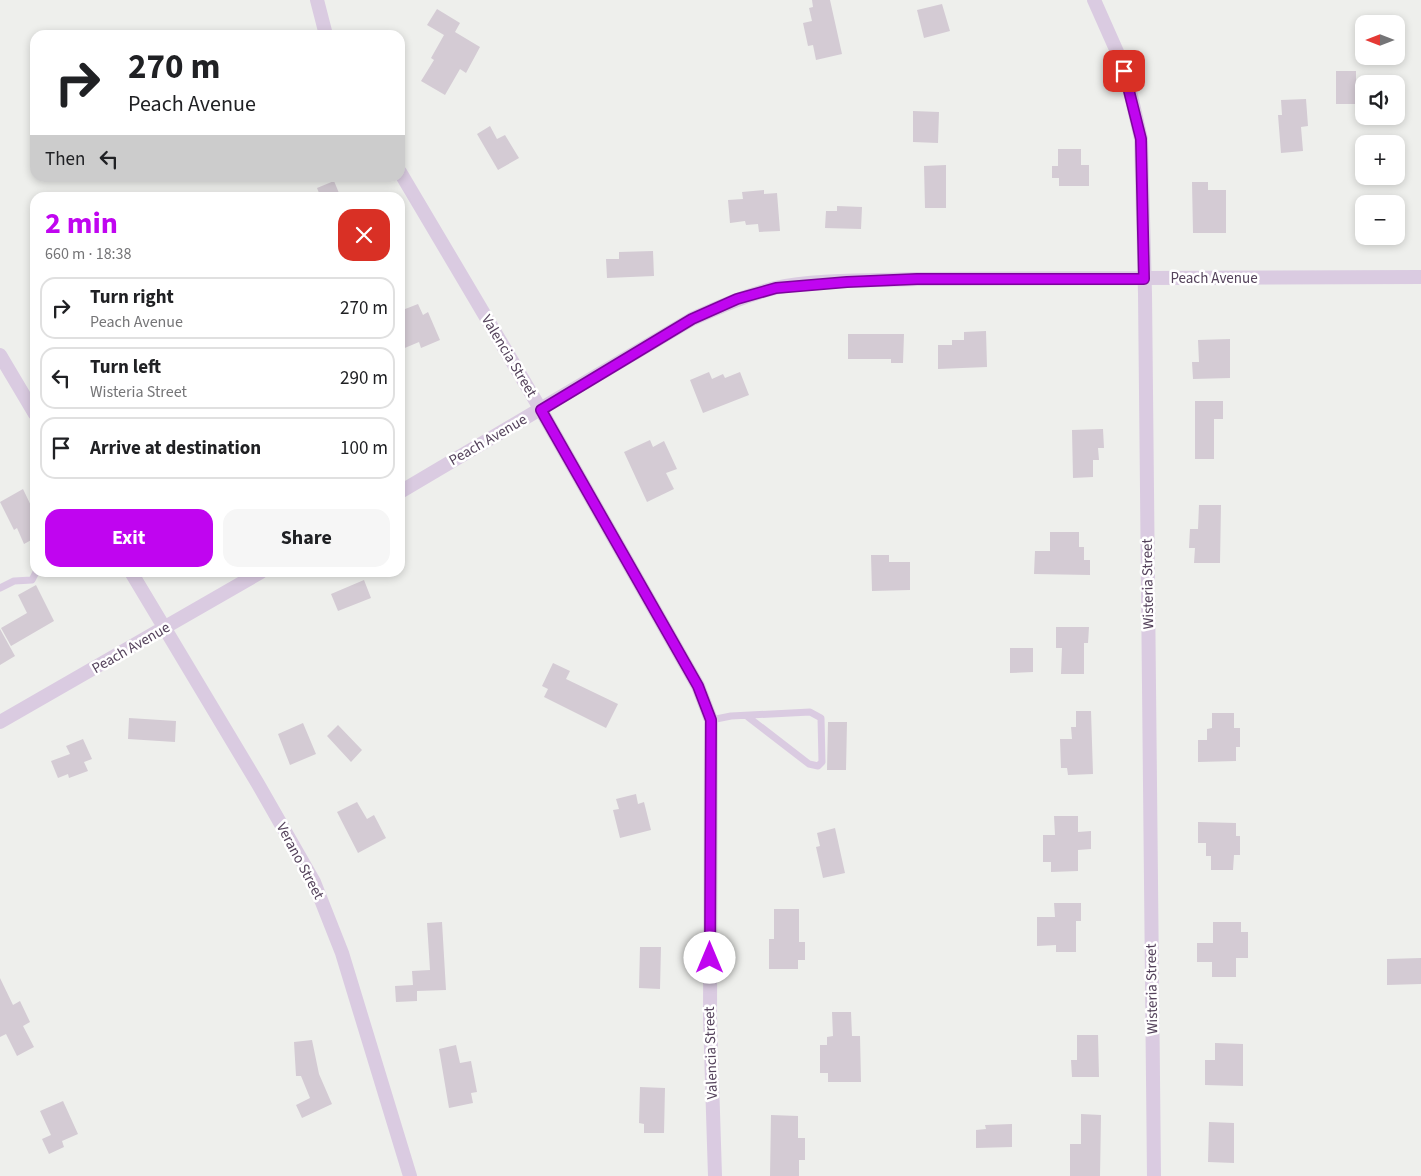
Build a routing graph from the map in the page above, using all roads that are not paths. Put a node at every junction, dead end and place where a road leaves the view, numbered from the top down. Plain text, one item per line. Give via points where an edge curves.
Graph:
1 (317, 0) edge
2 (1094, 0) edge
3 (325, 30) edge
4 (405, 180) edge
5 (1421, 277) edge
6 (1144, 279) junction
7 (0, 355) edge
8 (30, 406) edge
9 (541, 410) junction
10 (405, 489) edge
11 (34, 577) edge
12 (134, 577) edge
13 (252, 577) edge
14 (0, 588) edge
15 (165, 628) junction
16 (748, 717) junction
17 (711, 720) junction
18 (0, 722) edge
19 (410, 1176) edge
20 (715, 1176) edge
21 (1154, 1176) edge

1 - 3 street
2 - 6 street, Wisteria Street via 1118,54 1141,139
4 - 9 street, Valencia Street
5 - 6 street, Peach Avenue
6 - 9 street, Peach Avenue via 917,279 776,288 737,299 692,319
6 - 21 street, Wisteria Street
7 - 8 street
9 - 10 street, Peach Avenue
9 - 17 street, Valencia Street via 698,686
11 - 14 lane
12 - 15 street, Verano Street
13 - 15 street, Peach Avenue
15 - 18 street, Peach Avenue
15 - 19 street, Verano Street via 314,882 342,953
16 - 16 lane via 810,712 822,718 822,762 818,766 808,764
16 - 17 lane
17 - 20 street, Valencia Street via 710,1017

